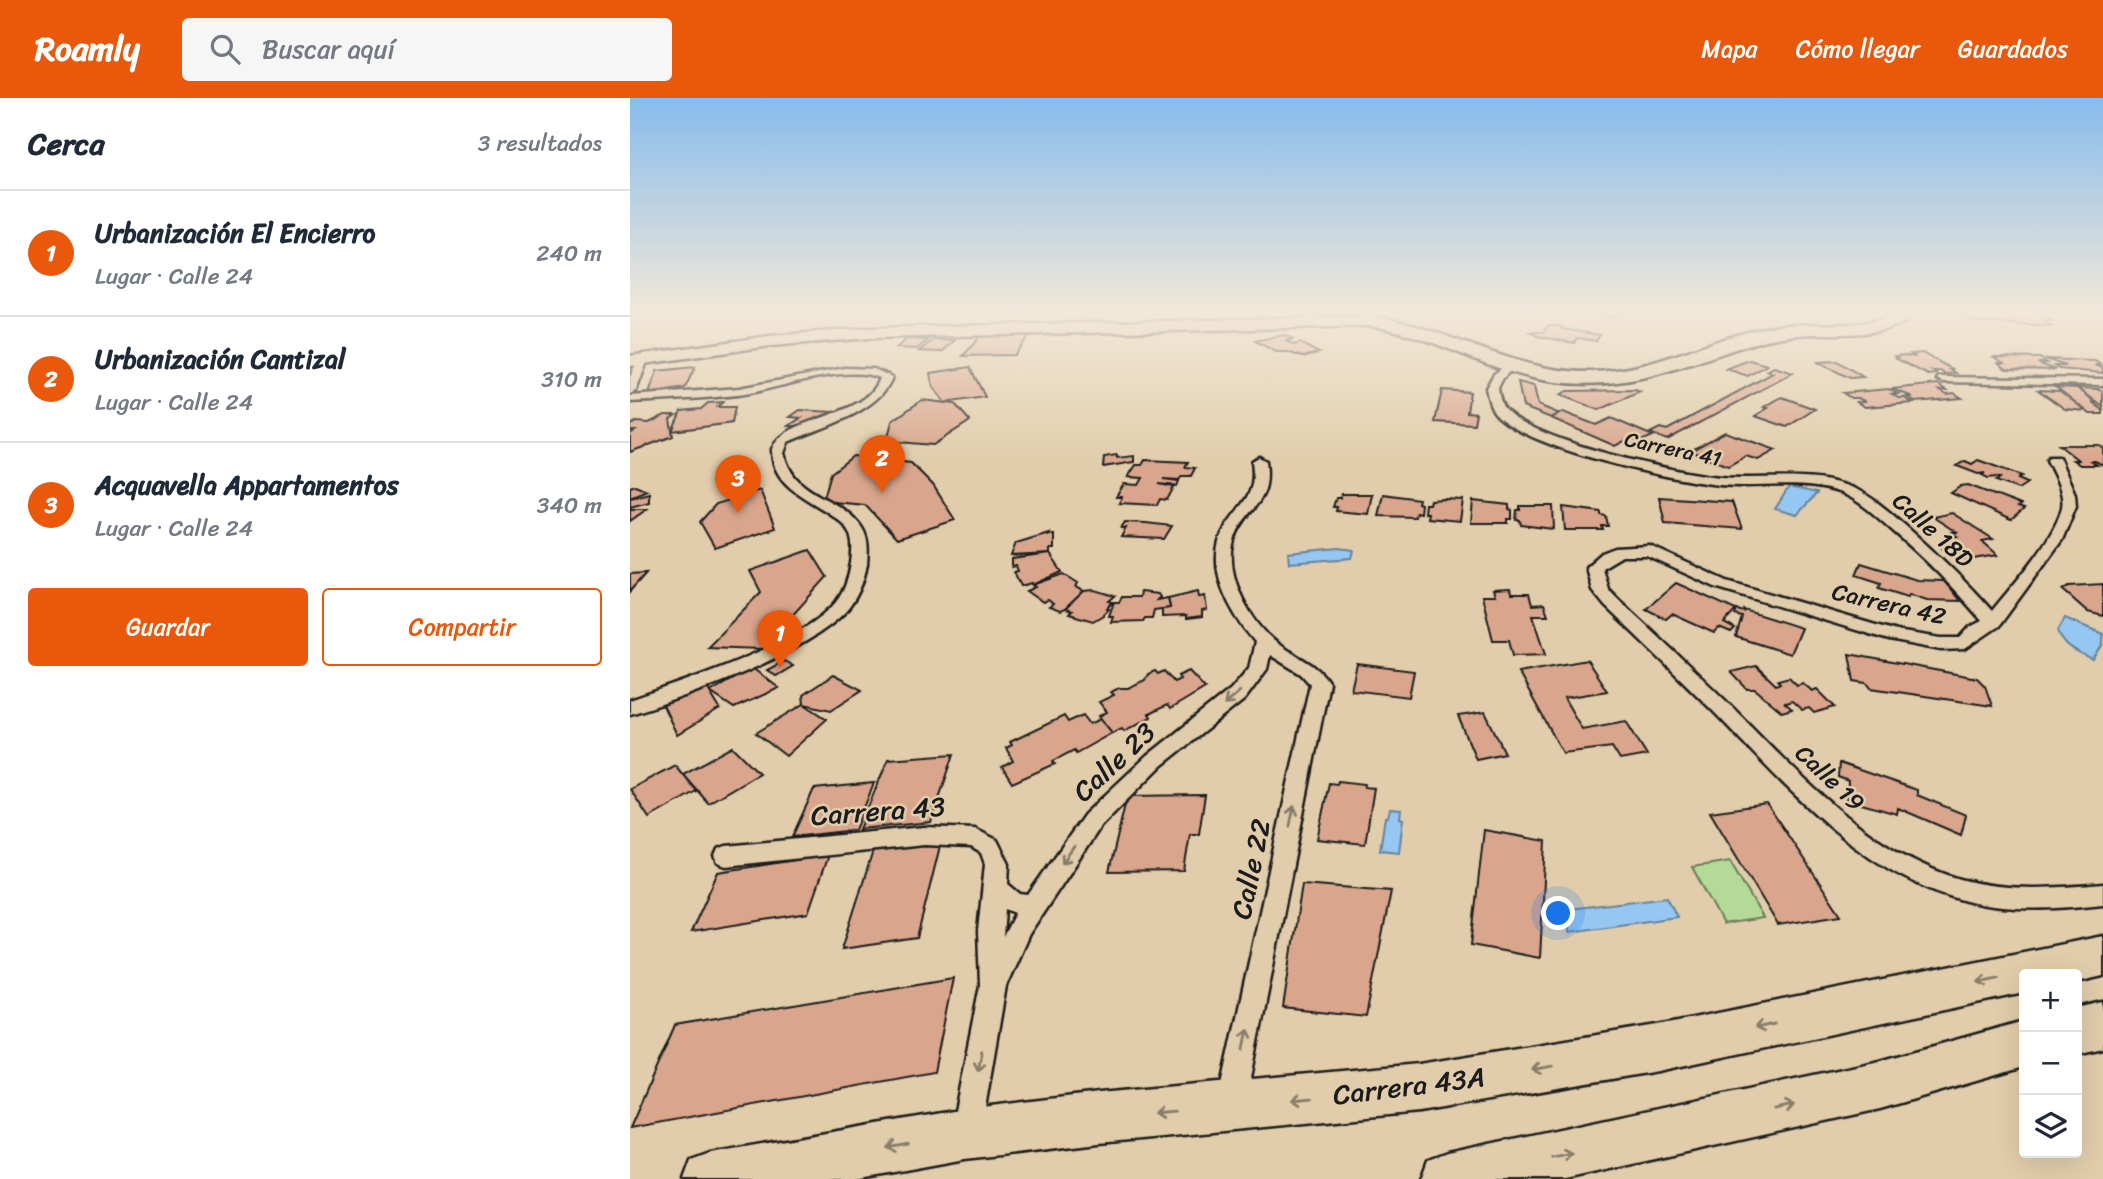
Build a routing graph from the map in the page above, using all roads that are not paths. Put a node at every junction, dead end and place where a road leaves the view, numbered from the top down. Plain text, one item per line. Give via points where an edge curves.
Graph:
1 (633, 361) edge
2 (1498, 361) edge
3 (1531, 361) edge
4 (1650, 361) edge
5 (1679, 361) edge
6 (1510, 366) junction
7 (1943, 379) dead end
8 (2103, 382) edge
9 (630, 391) edge
10 (630, 399) edge
11 (2054, 460) dead end
12 (1259, 461) dead end
13 (1832, 486) joint
14 (1594, 567) joint
15 (1993, 622) junction
16 (1264, 641) junction
17 (1289, 660) junction
18 (1258, 669) junction
19 (630, 707) edge
20 (726, 856) dead end
21 (996, 888) junction
22 (2103, 894) edge
23 (1033, 906) junction
24 (2103, 956) edge
25 (993, 986) junction
26 (2103, 1024) edge
27 (2082, 1030) edge
28 (2019, 1045) edge
29 (1232, 1106) junction
30 (965, 1135) junction
31 (710, 1179) edge
32 (1447, 1179) edge

1 - 9 street
2 - 6 main road
3 - 4 main road via 1589,369
5 - 6 main road via 1628,375 1576,378
6 - 13 street, Carrera 41 via 1492,388 1498,410 1550,440 1694,479 1793,480
7 - 8 street
10 - 19 street via 739,391 860,370 880,373 887,382 865,403 778,445 789,480 799,492 856,529 858,572 841,607 783,645
11 - 15 street, Carrera 42 via 2069,506 2054,540
12 - 16 street via 1258,496 1231,530 1224,551 1224,575
13 - 15 street, Calle 18D via 1861,498 1891,521 1955,578
14 - 15 street, Carrera 42 via 1620,551 1650,551 1721,584 1895,636 1941,644 1965,643
14 - 22 street, Calle 19 via 1600,590 1611,602 1793,781 1846,830 1883,854 1947,885 1977,893 2036,898
16 - 17 street, Calle 22
16 - 18 street, Calle 23
17 - 18 street
29 -> 17 street, Calle 22 via 1320,683 1309,667
18 -> 23 street, Calle 23 via 1238,694 1154,761 1093,820
20 - 21 street, Carrera 43 via 924,836 975,838 989,846 997,864
21 - 23 street via 1016,905
21 - 25 street, Carrera 43 via 990,931
23 - 25 street, Calle 23
24 -> 29 main road, Carrera 43A via 1658,1048 1419,1088
25 -> 30 street, Calle 23
26 - 27 main road
32 -> 28 main road via 1880,1085
29 -> 30 main road, Carrera 43A
30 -> 31 main road, Carrera 43A

